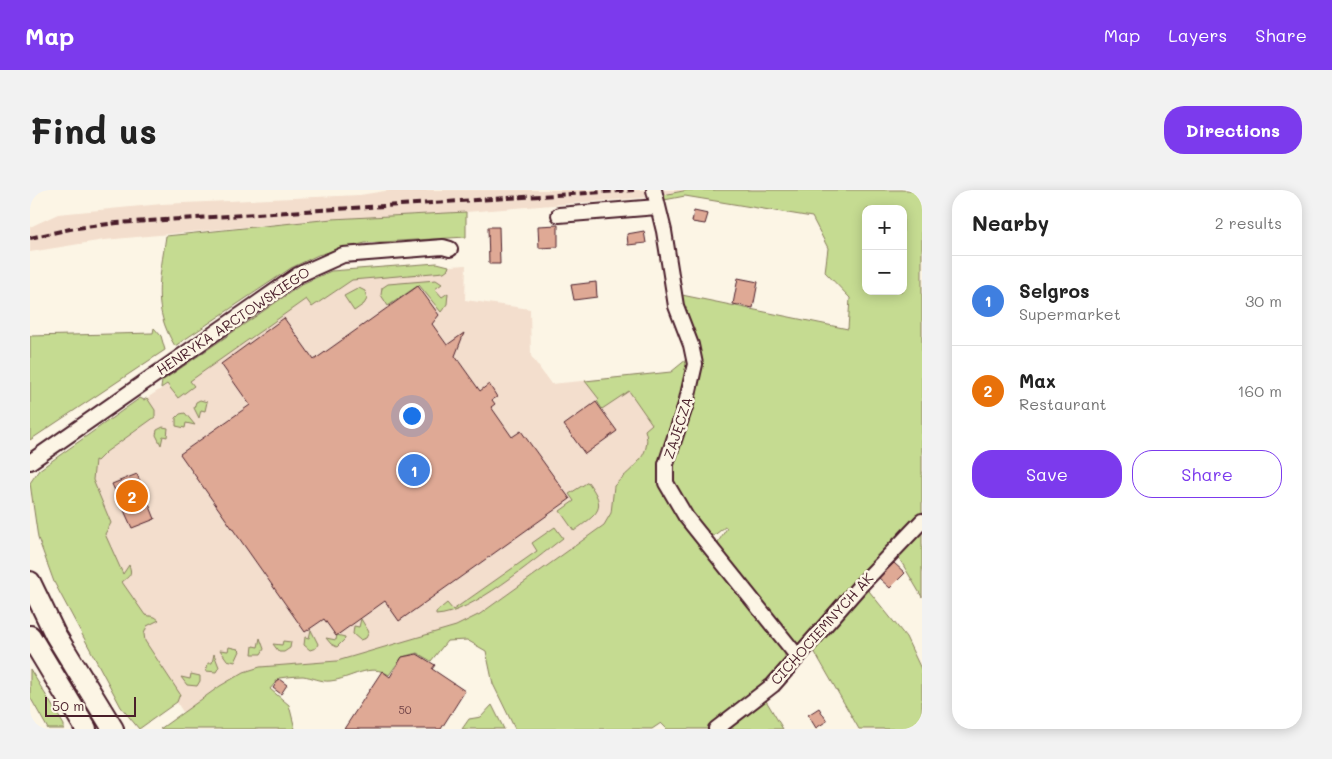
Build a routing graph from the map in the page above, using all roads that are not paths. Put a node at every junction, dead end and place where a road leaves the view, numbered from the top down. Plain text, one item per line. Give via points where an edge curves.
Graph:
1 (654, 190) edge
2 (657, 207) junction
3 (560, 216) dead end
4 (450, 249) dead end
5 (63, 439) junction
6 (30, 450) edge
7 (30, 462) edge
8 (922, 521) edge
9 (30, 582) edge
10 (30, 636) edge
11 (798, 657) junction
12 (86, 729) edge
13 (113, 729) edge
14 (716, 729) edge

1 - 2 street, ZAJĘCZA
2 - 3 street
2 - 11 street, ZAJĘCZA via 676,306 695,364 666,464 666,483 686,517
4 - 5 street, HENRYKA ARCTOWSKIEGO via 366,252 325,261 298,275
5 - 6 street, HENRYKA ARCTOWSKIEGO
5 - 7 street, HENRYKA ARCTOWSKIEGO
8 - 11 street, CICHOCIEMNYCH AK
9 - 13 main road via 59,641
10 - 12 main road
11 - 14 street, CICHOCIEMNYCH AK via 773,685

